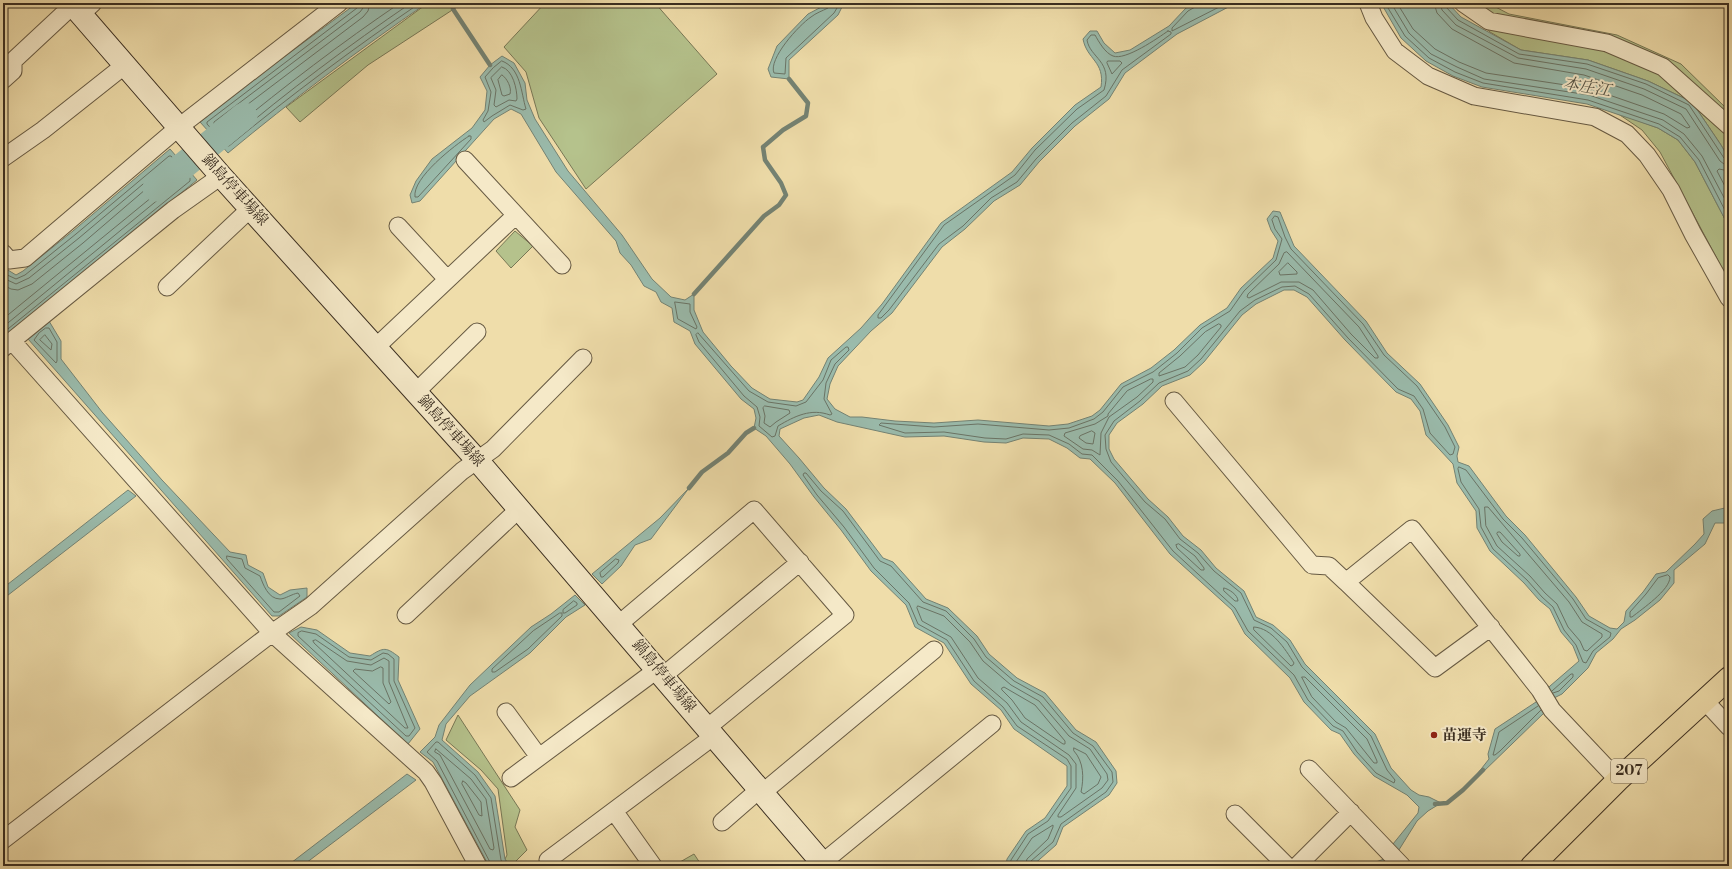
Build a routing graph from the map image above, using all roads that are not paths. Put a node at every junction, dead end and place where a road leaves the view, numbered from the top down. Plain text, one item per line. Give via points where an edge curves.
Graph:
1 (339, 3) edge
2 (1368, 3) edge
3 (1463, 3) edge
4 (79, 6) edge
5 (125, 65) junction
6 (3, 80) edge
7 (1729, 126) edge
8 (179, 127) junction
9 (3, 158) edge
10 (466, 160) dead end
11 (221, 176) junction
12 (251, 208) junction
13 (516, 215) junction
14 (398, 226) dead end
15 (3, 252) edge
16 (562, 265) dead end
17 (447, 279) junction
18 (167, 286) dead end
19 (1729, 298) edge
20 (477, 332) dead end
21 (7, 344) edge
22 (376, 347) junction
23 (583, 358) dead end
24 (416, 392) junction
25 (1174, 401) dead end
26 (477, 460) junction
27 (519, 509) junction
28 (800, 562) junction
29 (1346, 582) junction
30 (406, 615) dead end
31 (619, 624) junction
32 (1491, 627) junction
33 (272, 633) junction
34 (934, 650) dead end
35 (660, 672) junction
36 (1729, 678) edge
37 (1705, 701) junction
38 (506, 712) dead end
39 (992, 724) dead end
40 (1729, 727) edge
41 (711, 732) junction
42 (539, 757) junction
43 (1310, 769) dead end
44 (511, 778) dead end
45 (1618, 780) junction
46 (762, 793) junction
47 (614, 811) junction
48 (1351, 812) junction
49 (1235, 814) dead end
50 (722, 822) dead end
51 (3, 840) edge
52 (1395, 859) edge
53 (823, 864) edge
54 (478, 866) edge
55 (553, 866) edge
56 (653, 866) edge
57 (1287, 866) edge
58 (1297, 866) edge
59 (1532, 866) edge

1 - 8 street
2 - 19 street via 1374,18 1396,52 1428,76 1474,96 1595,117 1627,134 1647,155 1671,190
3 - 7 street via 1489,21 1607,43 1662,67
4 - 5 main road, 鍋島停車場線
4 - 6 street via 13,61 13,71
5 - 8 main road, 鍋島停車場線
5 - 9 street
8 - 11 main road, 鍋島停車場線
8 - 15 street via 25,258 9,260
10 - 13 street
11 - 12 main road, 鍋島停車場線
11 - 21 street via 172,210
12 - 18 street
12 - 22 main road, 鍋島停車場線
13 - 16 street
13 - 17 street
14 - 17 street
17 - 22 street
20 - 24 street
21 - 33 street
22 - 24 main road, 鍋島停車場線
23 - 26 street via 493,449
24 - 26 main road, 鍋島停車場線
25 - 29 street via 1312,565 1329,566
26 - 27 main road, 鍋島停車場線
26 - 33 street via 462,470 311,606
27 - 30 street
27 - 31 main road, 鍋島停車場線
28 - 31 street via 754,510
28 - 35 street
28 - 41 street via 845,615
29 - 32 street via 1435,668
29 - 32 street via 1412,529
31 - 35 main road, 鍋島停車場線
32 - 45 street via 1540,690 1552,710
33 - 51 street
33 - 54 street via 426,772
34 - 46 street
35 - 41 main road, 鍋島停車場線
35 - 42 street
36 - 37 highway, 207
37 - 40 street
37 - 45 highway, 207
38 - 42 street
39 - 53 street
41 - 46 main road, 鍋島停車場線
41 - 47 street
42 - 44 street
43 - 48 street
45 - 59 highway, 207
46 - 50 street via 754,795
46 - 53 main road, 鍋島停車場線
47 - 55 street via 548,860
47 - 56 street
48 - 52 street
48 - 58 street
49 - 57 street

